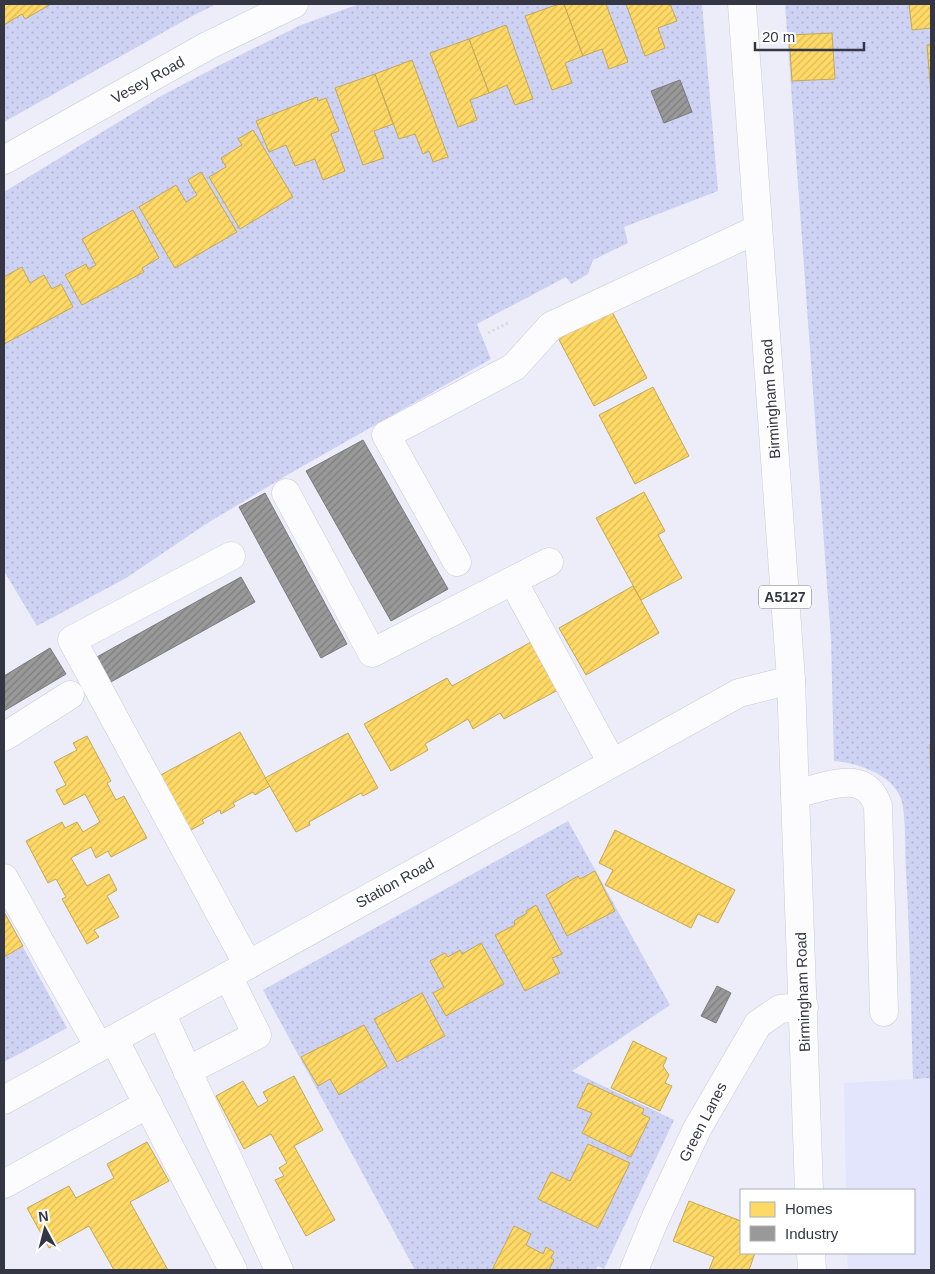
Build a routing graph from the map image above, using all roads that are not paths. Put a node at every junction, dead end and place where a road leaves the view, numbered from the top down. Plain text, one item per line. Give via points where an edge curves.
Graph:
1 (294, 4) edge
2 (742, 4) edge
3 (4, 160) edge
4 (758, 229) junction
5 (286, 493) dead end
6 (231, 556) dead end
7 (457, 562) dead end
8 (549, 562) dead end
9 (513, 582) junction
10 (791, 680) junction
11 (70, 695) dead end
12 (4, 737) edge
13 (612, 763) junction
14 (795, 794) junction
15 (4, 878) edge
16 (238, 970) junction
17 (804, 1007) junction
18 (884, 1012) dead end
19 (161, 1013) junction
20 (107, 1043) junction
21 (187, 1071) junction
22 (4, 1100) edge
23 (148, 1104) junction
24 (4, 1184) edge
25 (809, 1189) edge
26 (811, 1254) edge
27 (233, 1270) edge
28 (279, 1270) edge
29 (634, 1270) edge
30 (812, 1270) edge

1 - 3 street, Vesey Road via 209,46
2 - 4 street, Birmingham Road / A5127
4 - 7 street via 551,326 514,367 386,435
4 - 10 street, Birmingham Road / A5127
5 - 9 street via 372,653
6 - 16 street via 72,640
8 - 9 street
9 - 13 street
10 - 13 street, Station Road via 739,693
10 - 14 street, Birmingham Road / A5127
11 - 12 street
13 - 16 street, Station Road
14 - 17 street, Birmingham Road / A5127
14 - 18 street via 851,781 864,784 874,792 878,806
15 - 20 street
16 - 19 street, Station Road
16 - 21 street via 257,1035
17 - 25 street, Birmingham Road / A5127
17 - 29 street, Green Lanes via 780,1009 758,1024 697,1129
19 - 20 street, Station Road
19 - 21 street
20 - 22 street, Station Road
20 - 23 street
21 - 28 street
23 - 24 street
23 - 27 street
26 - 30 street

